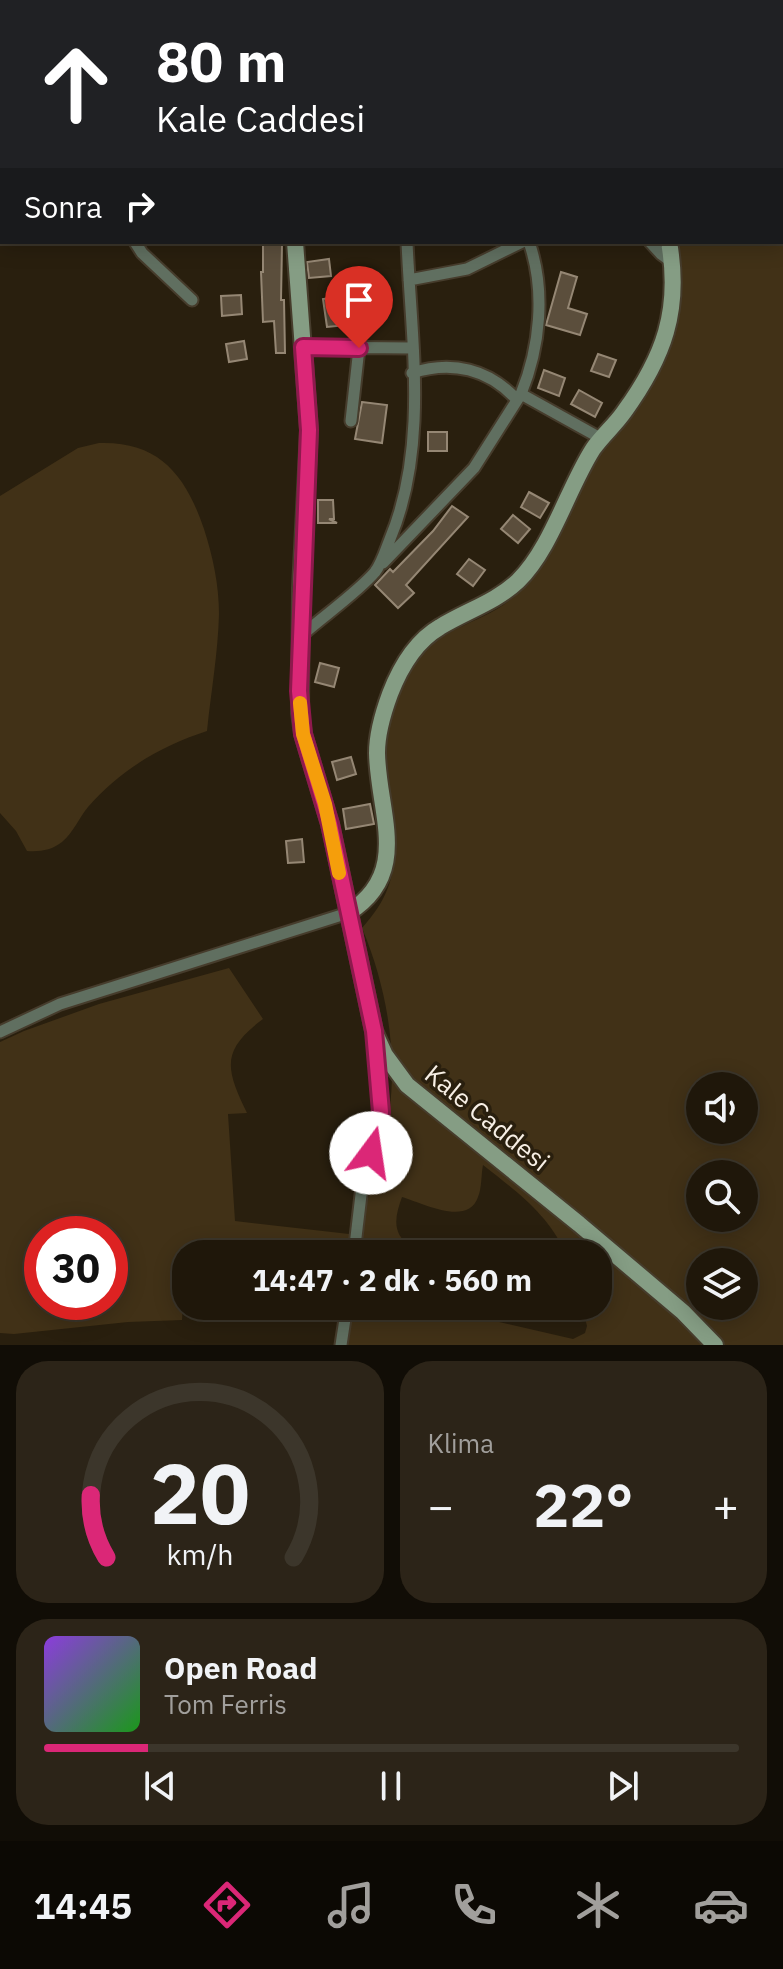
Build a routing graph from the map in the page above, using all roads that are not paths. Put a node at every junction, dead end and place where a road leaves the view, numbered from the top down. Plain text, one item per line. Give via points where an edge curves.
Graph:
1 (136, 244) edge
2 (295, 244) edge
3 (407, 244) edge
4 (518, 244) edge
5 (530, 244) edge
6 (652, 244) edge
7 (669, 244) edge
8 (672, 262) junction
9 (409, 280) junction
10 (192, 300) dead end
11 (303, 347) junction
12 (359, 348) junction
13 (411, 348) junction
14 (412, 373) junction
15 (519, 397) junction
16 (351, 421) dead end
17 (602, 439) junction
18 (375, 571) junction
19 (301, 636) junction
20 (348, 913) junction
21 (374, 1031) junction
22 (0, 1032) edge
23 (356, 1240) edge
24 (345, 1320) edge
25 (341, 1345) edge
26 (715, 1345) edge

1 - 10 street
2 - 11 street, Kale Caddesi
3 - 9 street
4 - 9 street via 467,269
5 - 15 street via 538,277 538,312 533,354
6 - 8 street
7 - 8 street
8 - 17 street via 673,306 662,347 637,393
9 - 13 street
11 - 12 street
11 - 19 street, Kale Caddesi via 309,430
12 - 13 street
12 - 16 street
13 - 14 street
14 - 15 street via 435,367 470,370
14 - 18 street via 414,420 405,492
15 - 17 street
15 - 18 street via 474,468
17 - 20 street via 522,577 501,595 432,632 399,675 382,718 377,749 386,865 371,893
18 - 19 street
19 - 20 street, Kale Caddesi via 303,734 330,824
20 - 21 street, Kale Caddesi
20 - 22 street via 60,1004
21 - 23 street via 381,1112 363,1178
21 - 26 street, Kale Caddesi via 407,1085 579,1224
24 - 25 street

